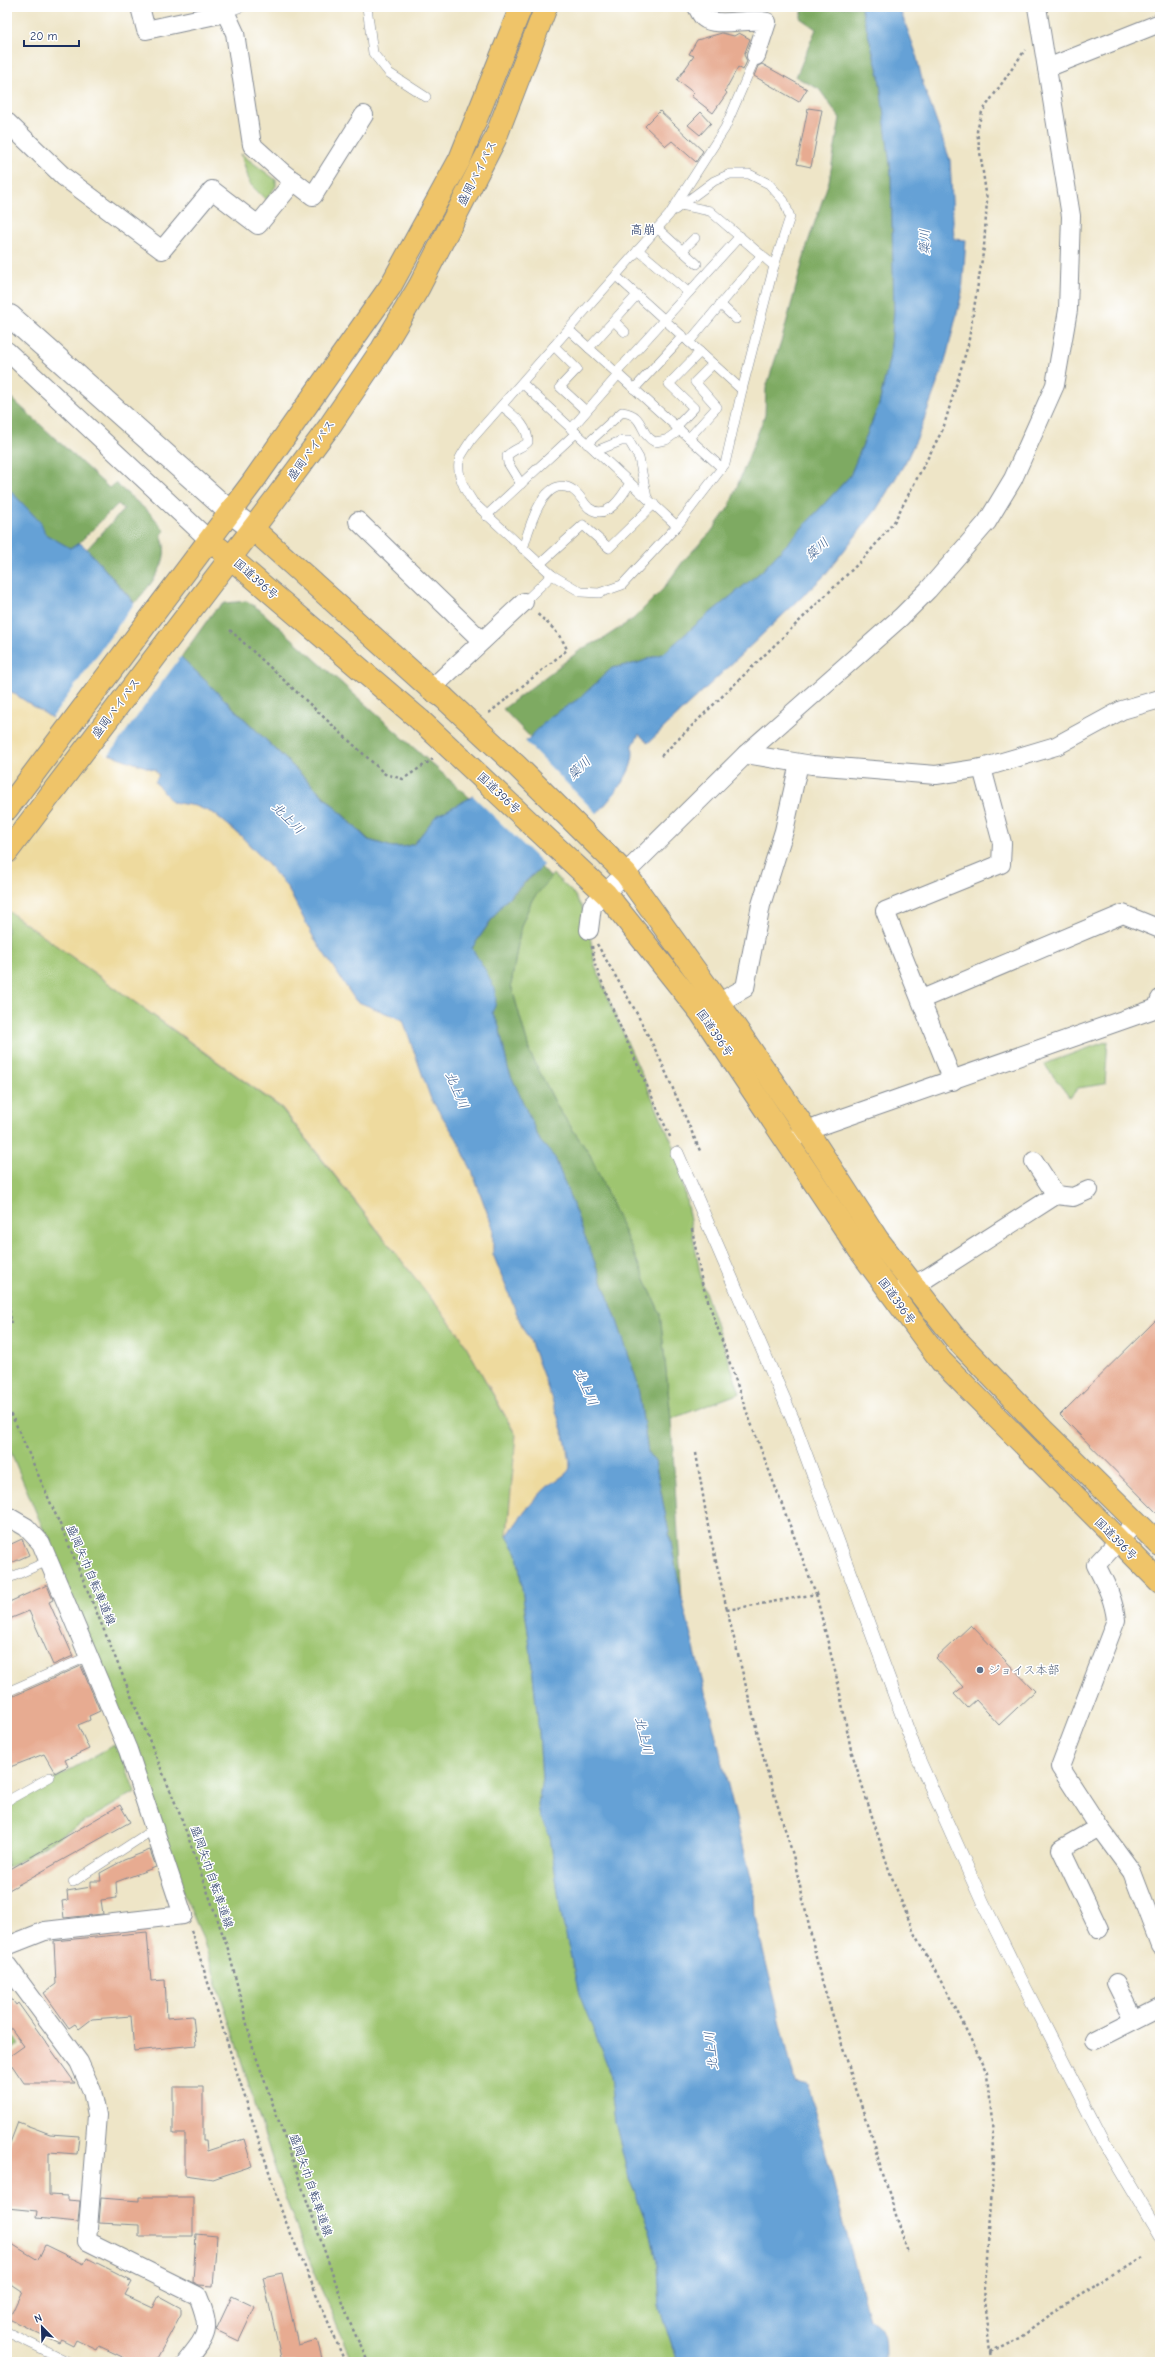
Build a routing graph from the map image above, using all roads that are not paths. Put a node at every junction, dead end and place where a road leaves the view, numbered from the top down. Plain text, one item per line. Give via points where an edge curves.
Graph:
1 (140, 7) edge
2 (367, 7) edge
3 (521, 7) edge
4 (546, 7) edge
5 (697, 7) edge
6 (1037, 7) edge
7 (230, 9) edge
8 (1160, 22) edge
9 (756, 56) joint
10 (1047, 68) junction
11 (426, 97) dead end
12 (364, 115) dead end
13 (7, 122) edge
14 (294, 181) junction
15 (681, 205) junction
16 (669, 214) junction
17 (657, 228) junction
18 (740, 236) junction
19 (695, 238) dead end
20 (638, 250) junction
21 (682, 251) junction
22 (762, 255) junction
23 (697, 264) dead end
24 (774, 266) junction
25 (616, 276) junction
26 (688, 292) junction
27 (637, 295) junction
28 (720, 304) junction
29 (8, 315) edge
30 (664, 319) junction
31 (736, 319) dead end
32 (614, 320) junction
33 (569, 330) junction
34 (625, 332) dead end
35 (686, 339) junction
36 (554, 346) junction
37 (589, 348) junction
38 (7, 351) edge
39 (700, 352) junction
40 (713, 364) junction
41 (617, 374) junction
42 (522, 383) junction
43 (634, 388) junction
44 (742, 390) junction
45 (502, 406) junction
46 (586, 411) junction
47 (678, 428) junction
48 (573, 431) junction
49 (689, 438) junction
50 (588, 444) junction
51 (596, 451) junction
52 (722, 468) junction
53 (630, 483) junction
54 (521, 484) junction
55 (651, 501) junction
56 (230, 512) junction
57 (486, 516) junction
58 (358, 520) dead end
59 (677, 526) junction
60 (253, 529) junction
61 (208, 539) junction
62 (523, 549) junction
63 (230, 557) junction
64 (540, 564) junction
65 (552, 575) junction
66 (524, 602) joint
67 (482, 641) junction
68 (437, 693) junction
69 (1160, 699) edge
70 (746, 754) junction
71 (799, 763) junction
72 (982, 768) junction
73 (7, 809) edge
74 (7, 852) edge
75 (626, 874) junction
76 (606, 894) junction
77 (1160, 929) edge
78 (589, 930) road end
79 (922, 999) junction
80 (1160, 999) edge
81 (710, 1007) junction
82 (954, 1081) junction
83 (807, 1131) junction
84 (787, 1140) junction
85 (677, 1153) road end
86 (1034, 1161) dead end
87 (1089, 1190) dead end
88 (1056, 1195) junction
89 (914, 1285) junction
90 (892, 1294) junction
91 (7, 1516) edge
92 (1137, 1521) junction
93 (1118, 1541) junction
94 (1160, 1545) edge
95 (48, 1561) junction
96 (7, 1579) edge
97 (1160, 1582) edge
98 (89, 1656) junction
99 (7, 1692) edge
100 (50, 1777) dead end
101 (7, 1801) edge
102 (1099, 1826) junction
103 (154, 1829) junction
104 (73, 1882) dead end
105 (1099, 1929) dead end
106 (1160, 1945) edge
107 (7, 1946) edge
108 (7, 1965) edge
109 (1116, 1983) dead end
110 (1160, 2007) edge
111 (1134, 2019) junction
112 (1095, 2040) dead end
113 (1160, 2236) edge
114 (7, 2332) edge
115 (69, 2362) edge
116 (186, 2362) edge

1 - 7 street via 146,30
2 - 11 lane via 373,53 389,73
3 - 56 highway, 盛岡バイパス via 460,159 390,287
4 - 60 highway, 盛岡バイパス via 495,139 419,287 382,349 329,427
5 - 9 street via 704,18 714,22 758,19 767,22
6 - 10 street
7 - 14 street via 252,145
8 - 10 street
9 - 16 lane via 725,128
10 - 70 street via 1070,216 1068,310 1055,385 1028,450 1022,456 1014,479 987,522 928,590
12 - 14 street via 313,196
13 - 14 street via 64,177 162,250 212,190 258,225
15 - 16 lane
15 - 18 lane via 710,211
15 - 24 lane via 714,181 730,174 749,174 769,184 784,201 790,217
16 - 17 lane
17 - 20 lane
17 - 21 lane
18 - 22 lane
18 - 26 lane
19 - 21 lane
20 - 25 lane
20 - 26 lane
21 - 23 lane
22 - 24 lane
22 - 28 lane
24 - 44 lane
25 - 27 lane
25 - 33 lane
26 - 30 lane
27 - 30 lane
27 - 32 lane
28 - 31 lane
28 - 35 lane
29 - 56 street
30 - 35 lane
30 - 41 lane
32 - 34 lane
32 - 37 lane
33 - 36 lane
33 - 37 lane
35 - 39 lane
35 - 43 lane
36 - 42 lane
36 - 46 lane via 577,369 560,387
37 - 41 lane
38 - 61 street
39 - 40 lane
39 - 47 lane via 669,384 694,408
40 - 44 lane
40 - 49 lane via 695,382 717,407
41 - 43 lane
41 - 46 lane
42 - 45 lane
42 - 48 lane
43 - 47 lane
44 - 52 lane
45 - 54 lane via 524,426 528,434 525,446 511,451 507,456 508,463
45 - 57 lane via 472,439 460,459 460,476 465,490
46 - 48 lane
47 - 49 lane
47 - 50 lane via 666,440 655,442 647,436 639,419 622,412
48 - 50 lane
48 - 54 lane
49 - 52 lane
50 - 51 lane
51 - 53 lane
51 - 55 lane via 621,441 629,441 639,458
52 - 59 lane
53 - 55 lane
53 - 62 lane via 609,510 599,512 590,509 568,487 553,490 539,503
54 - 57 lane
55 - 59 lane
55 - 64 lane via 609,548 583,525
56 - 60 street
56 - 61 highway, 盛岡バイパス
57 - 62 lane
58 - 67 street
59 - 65 lane via 622,585 599,593 581,592
60 - 63 highway, 盛岡バイパス
60 - 68 highway, 国道396号
61 - 63 highway, 国道396号
61 - 73 highway, 盛岡バイパス
62 - 64 lane
63 - 74 highway, 盛岡バイパス
63 - 76 highway, 国道396号, bridge via 420,720
64 - 65 lane
65 - 66 lane
66 - 67 street
67 - 68 street
68 - 75 highway, 国道396号, bridge via 517,766
69 - 72 street via 1122,710 1056,746
70 - 71 street
70 - 75 street
71 - 72 street via 936,775
71 - 81 street via 784,832 761,905 745,988
72 - 79 street via 1002,842 1001,864 885,911
75 - 76 street
75 - 81 highway, 国道396号
76 - 78 street via 592,906
76 - 81 highway, 国道396号
77 - 79 street via 1123,914
79 - 82 street
80 - 82 street via 1157,1008
81 - 83 highway, 国道396号
81 - 84 highway, 国道396号
82 - 83 street
83 - 84 street
83 - 89 highway, 国道396号 via 878,1240
84 - 90 highway, 国道396号 via 860,1251
85 - 113 street via 793,1420 921,1765 1023,1985 1104,2142
86 - 88 street
87 - 88 street via 1073,1197
88 - 89 street
89 - 90 street
89 - 92 highway, 国道396号 via 955,1338 1042,1429
90 - 93 highway, 国道396号 via 941,1361
91 - 95 street via 26,1527 41,1543
92 - 93 street
92 - 94 highway, 国道396号
93 - 97 highway, 国道396号
93 - 102 street via 1096,1565 1109,1590 1116,1620 1060,1767
95 - 96 lane
95 - 98 street
98 - 99 lane
98 - 103 street via 128,1750
100 - 101 lane
102 - 105 street via 1061,1849
102 - 106 street via 1132,1872
103 - 104 lane
103 - 107 street via 183,1915 45,1931
108 - 116 street via 79,2062 92,2091 97,2115 87,2241 198,2296 207,2318 205,2337
109 - 111 street
110 - 111 street
111 - 112 street
114 - 115 lane

